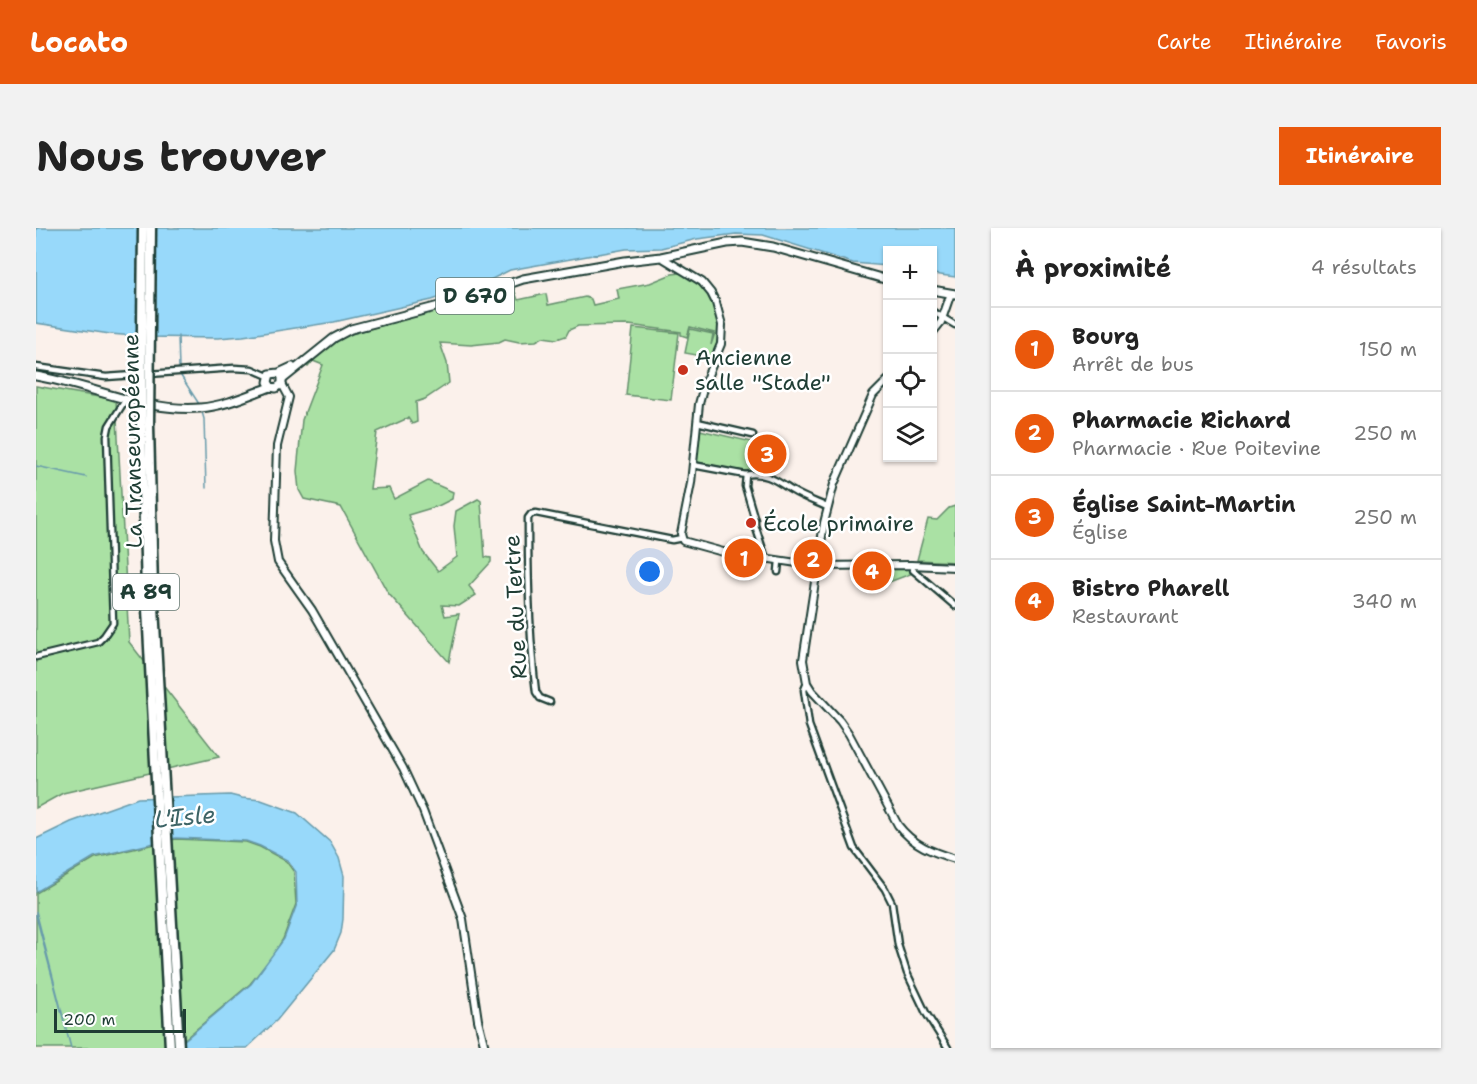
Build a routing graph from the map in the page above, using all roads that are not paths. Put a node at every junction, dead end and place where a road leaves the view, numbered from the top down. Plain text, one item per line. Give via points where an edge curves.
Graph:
1 (143, 228) edge
2 (151, 228) edge
3 (661, 257) junction
4 (883, 279) edge
5 (937, 291) edge
6 (953, 294) edge
7 (937, 314) edge
8 (943, 318) junction
9 (955, 325) edge
10 (937, 327) edge
11 (36, 367) edge
12 (36, 376) edge
13 (268, 378) junction
14 (278, 382) junction
15 (883, 385) edge
16 (251, 394) junction
17 (126, 399) junction
18 (697, 422) junction
19 (145, 425) junction
20 (753, 435) dead end
21 (693, 465) junction
22 (746, 475) junction
23 (827, 507) junction
24 (682, 538) junction
25 (766, 559) junction
26 (779, 561) junction
27 (911, 565) junction
28 (817, 567) junction
29 (955, 567) edge
30 (778, 572) dead end
31 (955, 606) edge
32 (36, 657) edge
33 (807, 683) junction
34 (550, 702) dead end
35 (955, 859) edge
36 (164, 871) junction
37 (170, 1048) edge
38 (179, 1048) edge
39 (485, 1048) edge
40 (948, 1048) edge

1 - 19 highway, La Transeuropéenne / A 89, bridge
2 - 19 highway, La Transeuropéenne / A 89, bridge
3 - 4 main road, D 670 via 742,242
3 - 14 main road, D 670 via 523,279 466,299 351,329 333,338
3 - 18 street via 702,282 720,314 721,344 705,382
5 - 6 main road
6 - 8 street
7 - 8 street
8 - 9 street
8 - 10 street
11 - 13 street via 105,377 234,368 252,369
12 - 17 main road, D 670
13 - 14 main road
13 - 14 main road via 272,373
13 - 16 main road, D 670
14 - 16 main road, D 670
14 - 39 street via 288,400 277,454 275,557 312,610 418,800 463,919
15 - 23 street via 873,395
16 - 17 main road, D 670 via 220,404 188,408
17 - 32 street via 106,436 113,623 98,642
18 - 20 street
18 - 21 street
19 - 36 highway, La Transeuropéenne / A 89 via 146,590
21 - 22 street
21 - 24 street
22 - 23 street via 774,478
22 - 25 street via 745,486
23 - 28 street
24 - 25 street via 687,543
24 - 34 street, Rue du Tertre via 672,540 531,514 530,646 536,692
25 - 26 street
26 - 28 street
26 - 30 street
27 - 28 street
27 - 29 street
27 - 31 street
28 - 33 street via 803,651
33 - 35 street via 840,720 903,832 918,845
33 - 40 street via 804,690 809,725 854,848 889,896 907,973
36 - 37 highway, La Transeuropéenne / A 89
36 - 38 highway, La Transeuropéenne / A 89

